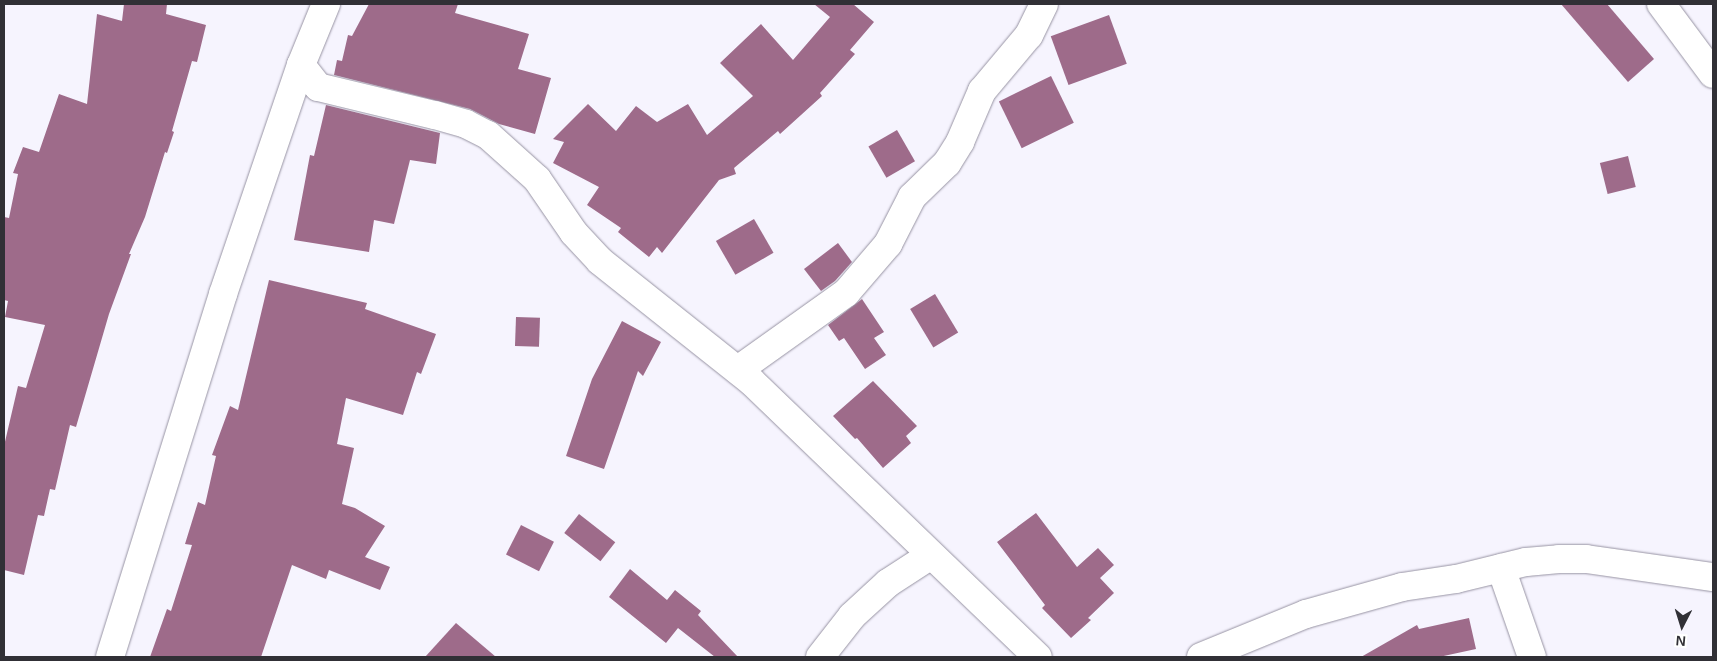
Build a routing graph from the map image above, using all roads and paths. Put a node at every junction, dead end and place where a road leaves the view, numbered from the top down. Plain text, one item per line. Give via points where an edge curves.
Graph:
1 (326, 4) edge
2 (1044, 4) edge
3 (1661, 4) edge
4 (302, 65) junction
5 (1713, 74) edge
6 (738, 370) junction
7 (931, 555) junction
8 (1501, 568) junction
9 (1713, 577) edge
10 (110, 657) edge
11 (820, 657) edge
12 (1038, 657) edge
13 (1201, 657) edge
14 (1532, 657) edge

1 - 4 street
2 - 6 street via 1030,35 982,91 960,142 947,163 912,197 888,244 846,293
3 - 5 street
4 - 6 street via 318,87 466,124 488,136 537,179 574,233 600,261
4 - 10 street via 222,294
6 - 7 street
7 - 11 street via 888,584 852,616
7 - 12 street
8 - 9 street via 1526,562 1586,559
8 - 13 street via 1402,587 1306,614
8 - 14 street

